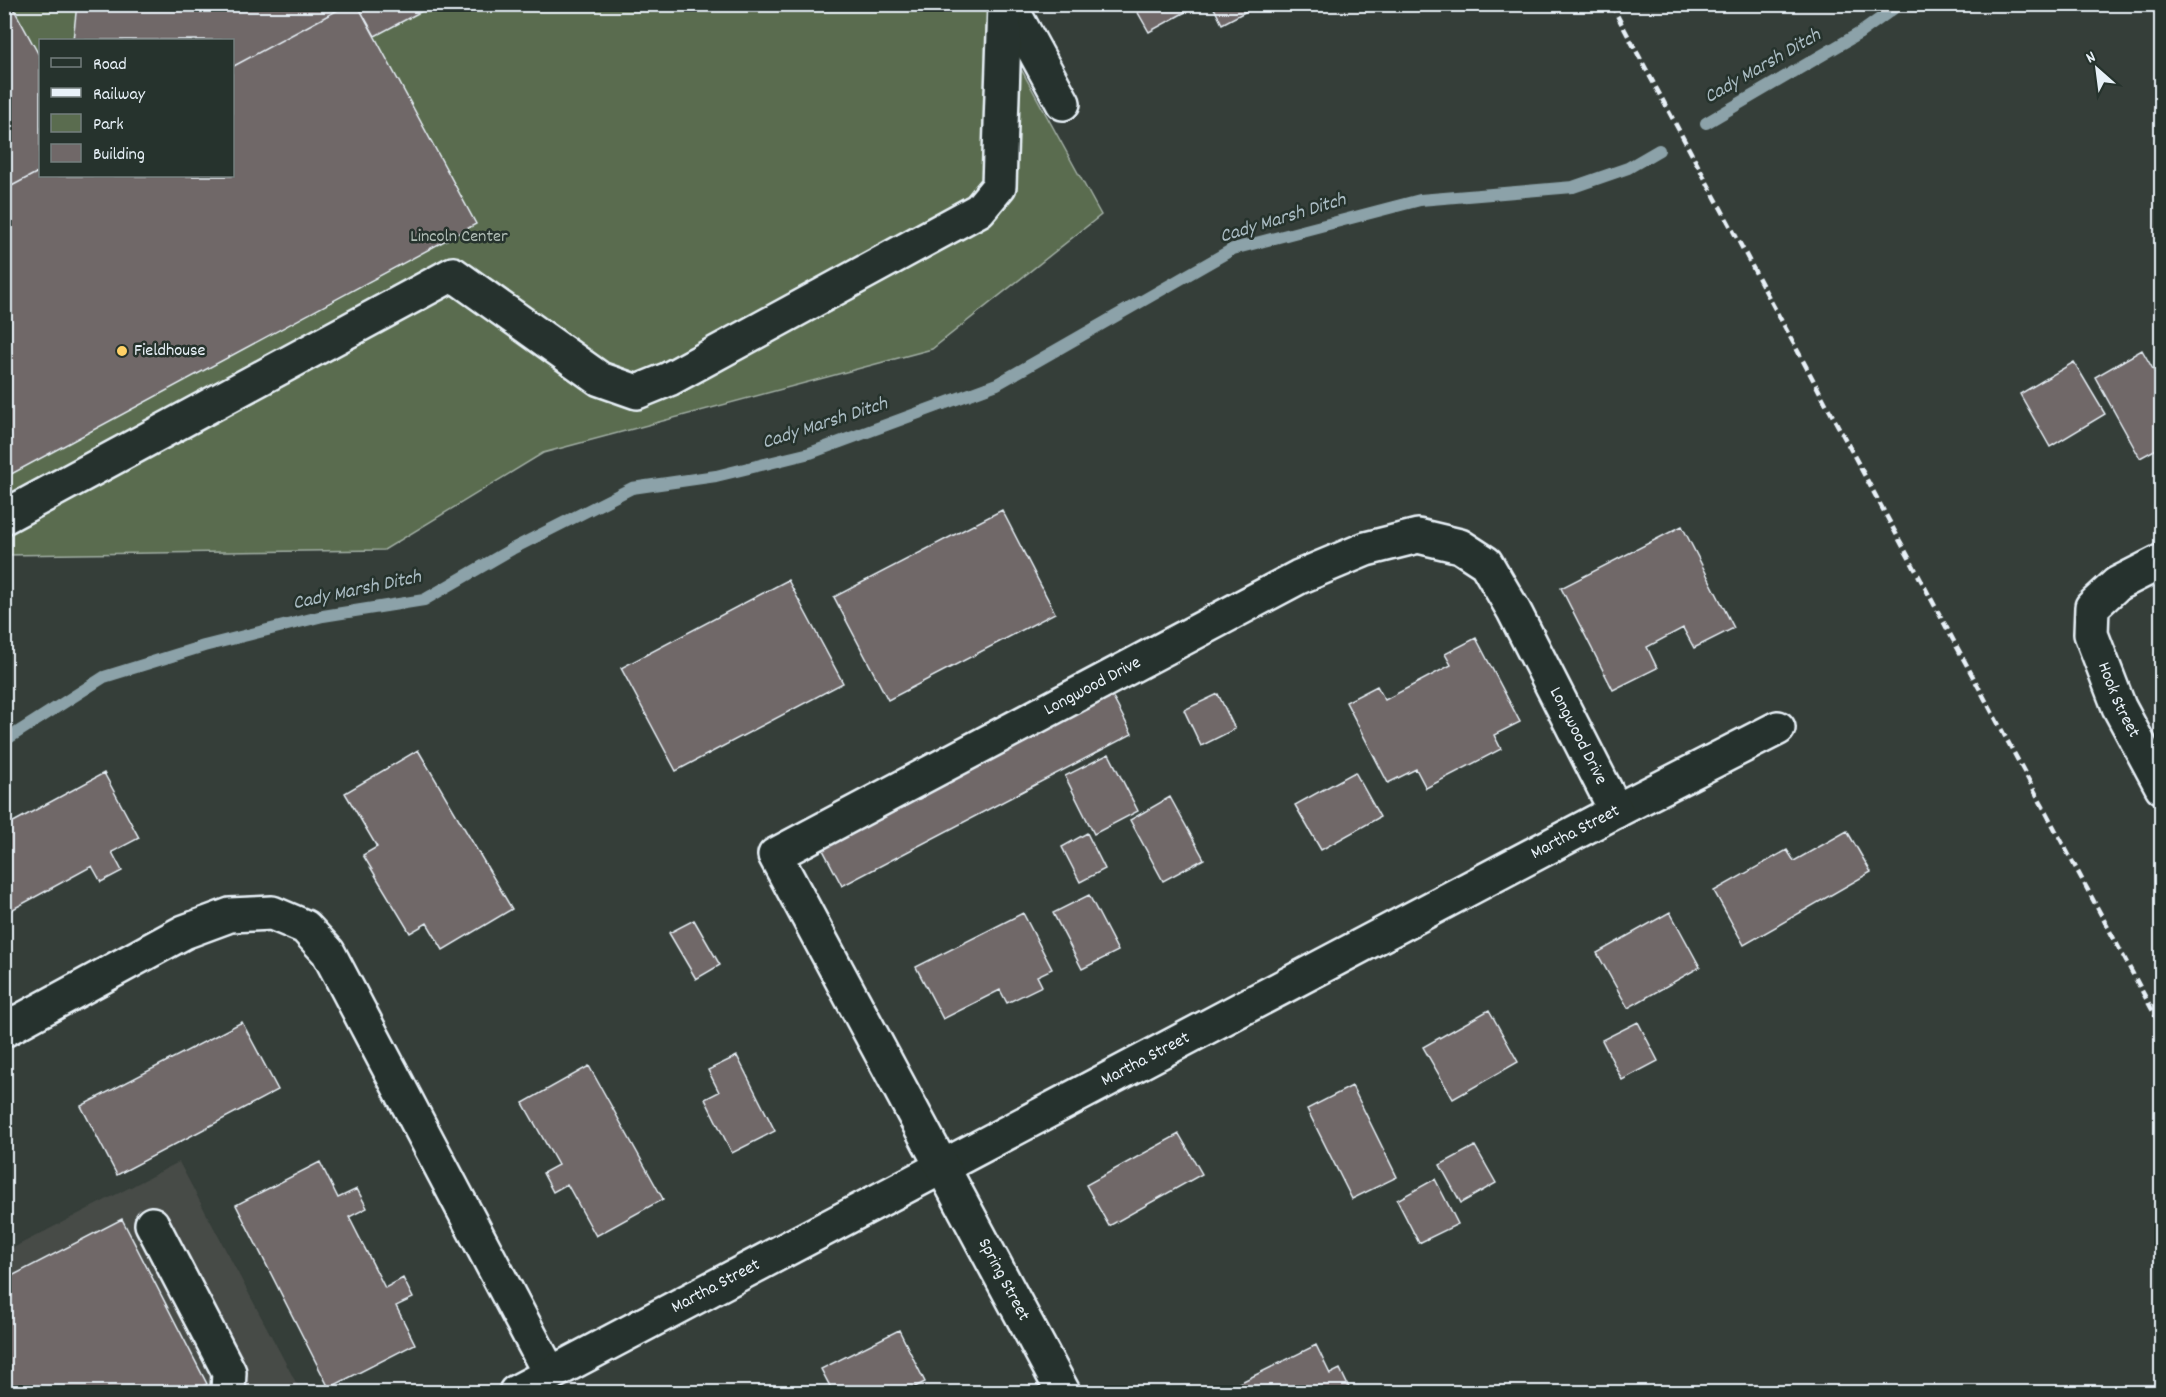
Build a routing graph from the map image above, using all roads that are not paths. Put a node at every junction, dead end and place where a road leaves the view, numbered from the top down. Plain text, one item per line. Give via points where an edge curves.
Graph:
1 (1007, 4) edge
2 (1063, 103) dead end
3 (4, 517) edge
4 (2162, 561) edge
5 (1778, 728) dead end
6 (2162, 787) edge
7 (1616, 811) junction
8 (4, 1030) edge
9 (942, 1168) junction
10 (152, 1224) dead end
11 (550, 1374) junction
12 (228, 1392) edge
13 (516, 1392) edge
14 (1063, 1392) edge

1 - 2 street
1 - 3 street via 999,186 979,210 669,379 637,392 600,379 453,274
4 - 6 street, Hook Street via 2117,584 2092,607 2091,634 2119,708
5 - 7 street, Martha Street
7 - 9 street, Martha Street
7 - 9 street, Longwood Drive via 1486,563 1460,546 1418,536 1366,549 1288,582 775,855
8 - 11 street via 184,932 231,915 272,913 305,927 328,952
9 - 11 street, Martha Street
9 - 14 street, Spring Street
10 - 12 street via 229,1372
11 - 13 street, Martha Street

